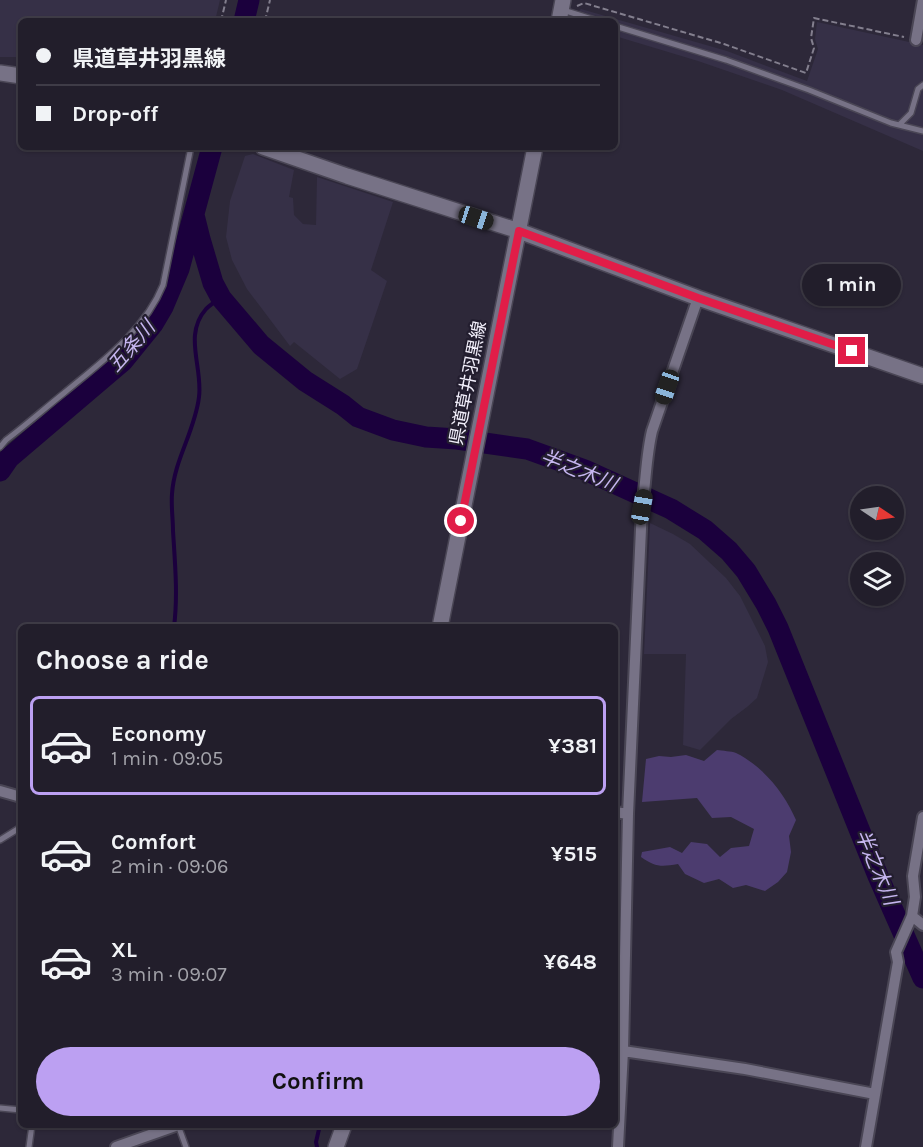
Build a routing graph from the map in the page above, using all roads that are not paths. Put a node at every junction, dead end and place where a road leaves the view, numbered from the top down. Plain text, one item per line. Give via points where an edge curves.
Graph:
1 (923, 0) edge
2 (564, 11) edge
3 (588, 18) edge
4 (618, 27) edge
5 (916, 40) road end
6 (0, 73) edge
7 (18, 76) edge
8 (923, 85) edge
9 (900, 124) junction
10 (923, 131) edge
11 (190, 150) edge
12 (272, 150) edge
13 (534, 150) edge
14 (519, 231) junction
15 (698, 298) junction
16 (923, 376) edge
17 (0, 447) edge
18 (441, 624) edge
19 (0, 791) edge
20 (18, 796) edge
21 (618, 812) edge
22 (628, 814) junction
23 (923, 817) edge
24 (18, 829) edge
25 (0, 840) edge
26 (919, 897) edge
27 (912, 916) junction
28 (923, 925) edge
29 (620, 976) edge
30 (624, 1051) junction
31 (875, 1094) junction
32 (0, 1108) edge
33 (18, 1110) edge
34 (32, 1128) edge
35 (170, 1128) edge
36 (179, 1128) edge
37 (343, 1128) edge
38 (29, 1147) edge
39 (116, 1147) edge
40 (186, 1147) edge
41 (336, 1147) edge
42 (618, 1147) edge
43 (866, 1147) edge

1 - 5 street
2 - 3 lane
4 - 9 lane via 726,60
6 - 7 street
8 - 9 lane via 918,89 911,113
9 - 10 lane
11 - 17 lane via 163,285 148,314 104,360
12 - 14 street
13 - 14 street, 県道草井羽黒線
14 - 15 street
14 - 18 street, 県道草井羽黒線
15 - 16 street
15 - 22 street via 647,451
19 - 20 street
21 - 22 street
22 - 29 street
23 - 26 street via 913,876
24 - 25 lane
26 - 27 street
27 - 28 street
27 - 31 street via 896,952 898,962
29 - 30 street
30 - 31 street
30 - 42 street
31 - 43 street
32 - 33 lane
34 - 38 lane
35 - 39 street
36 - 40 lane
37 - 41 street

